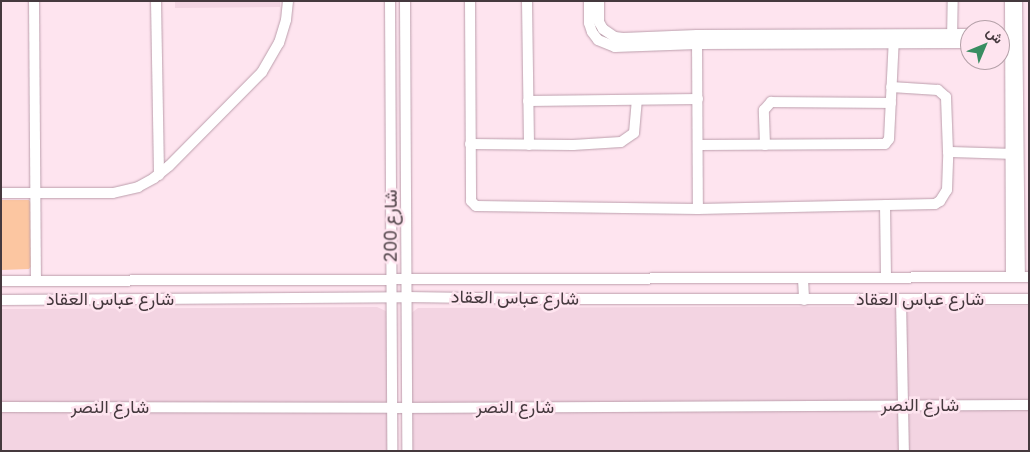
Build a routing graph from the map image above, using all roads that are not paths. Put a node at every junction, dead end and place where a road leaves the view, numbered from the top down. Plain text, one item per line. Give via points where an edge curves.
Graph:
1 (34, 1) edge
2 (156, 1) edge
3 (288, 1) edge
4 (390, 1) edge
5 (405, 1) edge
6 (470, 1) edge
7 (527, 1) edge
8 (589, 1) edge
9 (599, 1) edge
10 (953, 1) edge
11 (1010, 1) edge
12 (1018, 1) edge
13 (1009, 20) edge
14 (1010, 28) edge
15 (960, 37) edge
16 (697, 40) junction
17 (894, 40) junction
18 (952, 40) junction
19 (960, 41) edge
20 (1010, 63) edge
21 (1009, 70) edge
22 (891, 87) junction
23 (698, 99) junction
24 (637, 100) junction
25 (528, 101) junction
26 (891, 103) junction
27 (470, 144) junction
28 (528, 144) junction
29 (698, 145) junction
30 (765, 145) junction
31 (948, 152) junction
32 (1010, 154) junction
33 (159, 175) junction
34 (1, 193) edge
35 (36, 193) junction
36 (885, 205) junction
37 (698, 208) junction
38 (886, 277) junction
39 (1020, 277) edge
40 (392, 279) junction
41 (406, 279) junction
42 (803, 279) junction
43 (36, 280) junction
44 (338, 280) junction
45 (1, 281) edge
46 (392, 297) junction
47 (406, 297) junction
48 (338, 298) junction
49 (1029, 299) edge
50 (1, 300) edge
51 (804, 300) junction
52 (901, 300) junction
53 (904, 405) junction
54 (1029, 405) edge
55 (1, 407) edge
56 (392, 408) junction
57 (407, 408) junction
58 (392, 451) edge
59 (407, 451) edge
60 (904, 451) edge

1 - 35 street
2 - 33 street
3 - 33 street via 279,42 262,72
4 - 40 street, شارع 200
5 - 41 street, شارع 200
6 - 27 street
7 - 25 street
8 - 16 street via 592,32 606,44 626,48
9 - 16 street via 599,22 607,33 615,37
10 - 18 street
11 - 13 street
12 - 14 street
15 - 18 street
16 - 17 street
16 - 23 street
17 - 18 street
17 - 22 street
18 - 19 street
20 - 39 street
21 - 32 street
22 - 26 street
22 - 31 street via 944,93
23 - 24 street
23 - 29 street
24 - 25 street
24 - 28 street via 634,133 620,142
25 - 28 street
26 - 30 street via 889,139 885,144
26 - 30 street via 771,102 764,110
27 - 28 street
27 - 37 street via 471,201 474,206
29 - 30 street
29 - 37 street
31 - 32 street
31 - 36 street via 947,190 940,200 935,204
32 - 39 street
33 - 35 street via 138,187 113,193
34 - 35 street
35 - 43 street
36 - 37 street
36 - 38 street
38 - 39 street, شارع عباس العقاد
38 - 42 street, شارع عباس العقاد
40 - 41 street, شارع عباس العقاد
40 - 44 street, شارع عباس العقاد
40 - 46 street, شارع 200
41 - 42 street, شارع عباس العقاد
41 - 47 street, شارع 200
42 - 51 street
43 - 44 street, شارع عباس العقاد
43 - 45 street, شارع عباس العقاد
44 - 48 street
46 - 47 street, شارع عباس العقاد
46 - 48 street, شارع عباس العقاد
46 - 56 street, شارع 200
47 - 51 street, شارع عباس العقاد
47 - 57 street, شارع 200
48 - 50 street, شارع عباس العقاد
49 - 52 street, شارع عباس العقاد
51 - 52 street, شارع عباس العقاد
52 - 53 street
53 - 54 street, شارع النصر
53 - 57 street, شارع النصر
53 - 60 street
55 - 56 street, شارع النصر
56 - 57 street, شارع النصر
56 - 58 street, شارع 200
57 - 59 street, شارع 200

